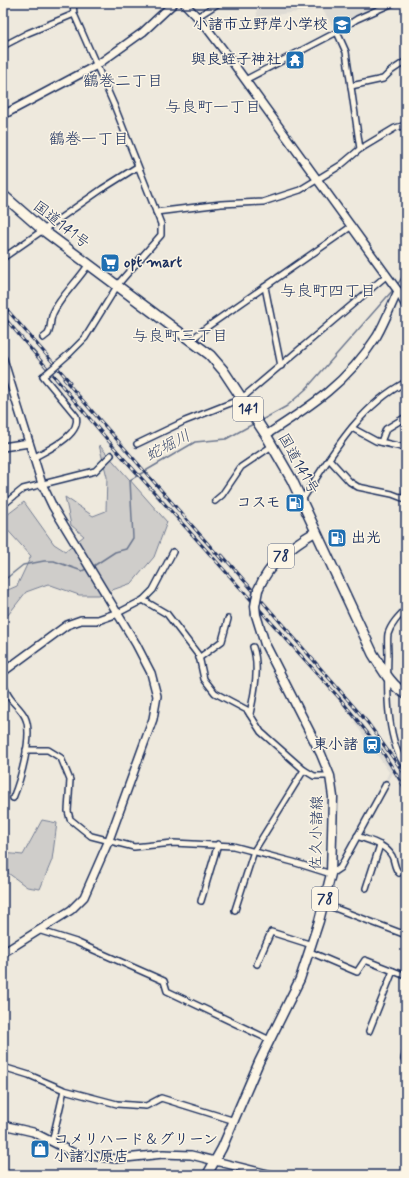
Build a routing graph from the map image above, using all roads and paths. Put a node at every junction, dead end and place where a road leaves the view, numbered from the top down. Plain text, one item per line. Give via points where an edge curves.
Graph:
1 (73, 3) edge
2 (174, 3) edge
3 (184, 3) edge
4 (219, 3) edge
5 (393, 3) edge
6 (74, 14) junction
7 (197, 16) junction
8 (338, 32) junction
9 (3, 46) edge
10 (406, 61) edge
11 (97, 65) junction
12 (245, 80) junction
13 (351, 86) junction
14 (3, 115) edge
15 (406, 125) edge
16 (360, 149) junction
17 (137, 167) junction
18 (318, 180) junction
19 (4, 200) edge
20 (156, 212) junction
21 (352, 226) junction
22 (44, 231) junction
23 (3, 258) edge
24 (88, 265) junction
25 (386, 276) junction
26 (116, 287) junction
27 (265, 287) junction
28 (398, 291) junction
29 (405, 301) edge
30 (43, 338) dead end
31 (190, 341) junction
32 (3, 359) edge
33 (281, 366) junction
34 (7, 382) edge
35 (406, 382) edge
36 (241, 399) junction
37 (406, 418) edge
38 (352, 428) junction
39 (266, 435) junction
40 (381, 442) junction
41 (29, 443) junction
42 (137, 444) dead end
43 (272, 446) junction
44 (3, 447) edge
45 (406, 448) edge
46 (110, 455) dead end
47 (33, 458) junction
48 (329, 459) junction
49 (42, 484) junction
50 (406, 489) edge
51 (405, 499) edge
52 (302, 500) junction
53 (216, 501) dead end
54 (3, 506) edge
55 (316, 532) junction
56 (173, 552) dead end
57 (143, 600) junction
58 (406, 609) edge
59 (118, 613) junction
60 (228, 619) dead end
61 (253, 647) dead end
62 (199, 658) junction
63 (3, 672) edge
64 (387, 676) junction
65 (3, 685) edge
66 (406, 694) edge
67 (250, 714) junction
68 (26, 750) junction
69 (403, 763) dead end
70 (304, 770) junction
71 (330, 776) junction
72 (386, 784) dead end
73 (13, 798) dead end
74 (357, 836) junction
75 (109, 840) junction
76 (218, 844) junction
77 (380, 845) junction
78 (254, 851) junction
79 (399, 873) dead end
80 (331, 874) junction
81 (366, 888) dead end
82 (201, 900) dead end
83 (324, 904) junction
84 (235, 910) dead end
85 (38, 930) junction
86 (406, 935) edge
87 (311, 949) junction
88 (3, 953) edge
89 (257, 964) dead end
90 (393, 971) junction
91 (406, 976) edge
92 (369, 1031) dead end
93 (270, 1040) junction
94 (406, 1051) edge
95 (404, 1060) dead end
96 (3, 1067) edge
97 (64, 1090) junction
98 (234, 1121) junction
99 (3, 1125) edge
100 (52, 1142) junction
101 (215, 1161) junction
102 (207, 1175) edge
103 (272, 1175) edge

1 - 6 street
2 - 11 street via 143,32
3 - 7 street
4 - 7 street
5 - 8 street via 357,19
6 - 9 street
6 - 11 street
7 - 12 street
8 - 12 street
8 - 13 street via 346,52
10 - 13 street via 391,70 383,80
11 - 14 street
11 - 17 street
12 - 18 street
13 - 16 street
15 - 16 street via 395,128
16 - 18 street
17 - 20 street
17 - 22 street
18 - 20 street via 300,190 263,202
18 - 21 street
19 - 22 highway, 国道141号 / 141
20 - 26 street via 161,224 161,235
21 - 25 street
21 - 27 street
22 - 23 street
22 - 24 highway, 国道141号 / 141
24 - 26 highway, 国道141号 / 141
24 - 30 street via 61,300 52,316 48,334
25 - 28 street
25 - 33 street
26 - 31 highway, 国道141号 / 141
26 - 47 street, bridge via 85,338 43,376 77,420 75,431
27 - 31 street
27 - 33 street
28 - 29 street
28 - 39 street via 377,335 354,367 311,406
31 - 36 highway, 国道141号 / 141 via 210,355
32 - 34 street
33 - 36 street
34 - 41 street
35 - 38 street via 385,393
36 - 39 highway, 国道141号 / 141
36 - 42 street via 185,421
37 - 40 street via 386,429
38 - 40 street
38 - 48 street
39 - 43 highway, 国道141号 / 141
40 - 45 street
41 - 44 street
41 - 47 street
43 - 52 highway, 国道141号 / 141
43 - 53 street via 241,467
46 - 49 street via 99,468 90,473
47 - 49 street
48 - 51 street via 358,487
48 - 52 street
49 - 54 street via 23,489
49 - 59 street via 53,507
50 - 51 street
52 - 55 highway, 国道141号 / 141
55 - 64 highway, 国道141号 / 141 via 373,654
55 - 71 main road, 佐久小諸線 / 78, bridge via 282,555 264,576 255,606 265,644
56 - 57 street via 153,590
57 - 59 street
57 - 62 street via 166,614
58 - 64 street via 388,634
59 - 63 street via 98,620 81,620 67,626
59 - 75 street via 152,673 157,696 153,719
60 - 62 street via 222,641
61 - 67 street via 256,654
62 - 67 street via 204,679 215,693
64 - 66 highway, 国道141号 / 141
64 - 69 street via 391,730
65 - 68 street via 26,719
67 - 70 street via 260,732
68 - 73 street
68 - 75 street via 48,750 61,758 70,780 70,819 91,836
70 - 71 street via 314,776
70 - 78 street
71 - 80 main road, 佐久小諸線 / 78 via 333,797
72 - 74 street
74 - 77 street
74 - 80 street via 340,868
75 - 76 street via 134,847 173,843
75 - 85 street via 84,897 71,910
76 - 78 street
76 - 82 street
77 - 79 street via 384,846 392,857 395,869
77 - 81 street
78 - 80 street
78 - 84 street
80 - 83 main road, 佐久小諸線 / 78
83 - 86 street
83 - 87 main road, 佐久小諸線 / 78
85 - 88 street
85 - 93 street via 76,942 164,981 167,991
87 - 89 street via 271,932
87 - 90 street via 358,972 365,960
87 - 93 main road, 佐久小諸線 / 78 via 300,979
90 - 91 street
90 - 92 street
93 - 98 main road, 佐久小諸線 / 78
94 - 95 street
96 - 97 street
97 - 98 street via 117,1104 146,1106 161,1098
97 - 100 street
98 - 101 main road, 佐久小諸線 / 78
99 - 100 street via 20,1128
100 - 101 street via 72,1152 99,1158 177,1154
101 - 102 main road, 佐久小諸線 / 78
101 - 103 street

